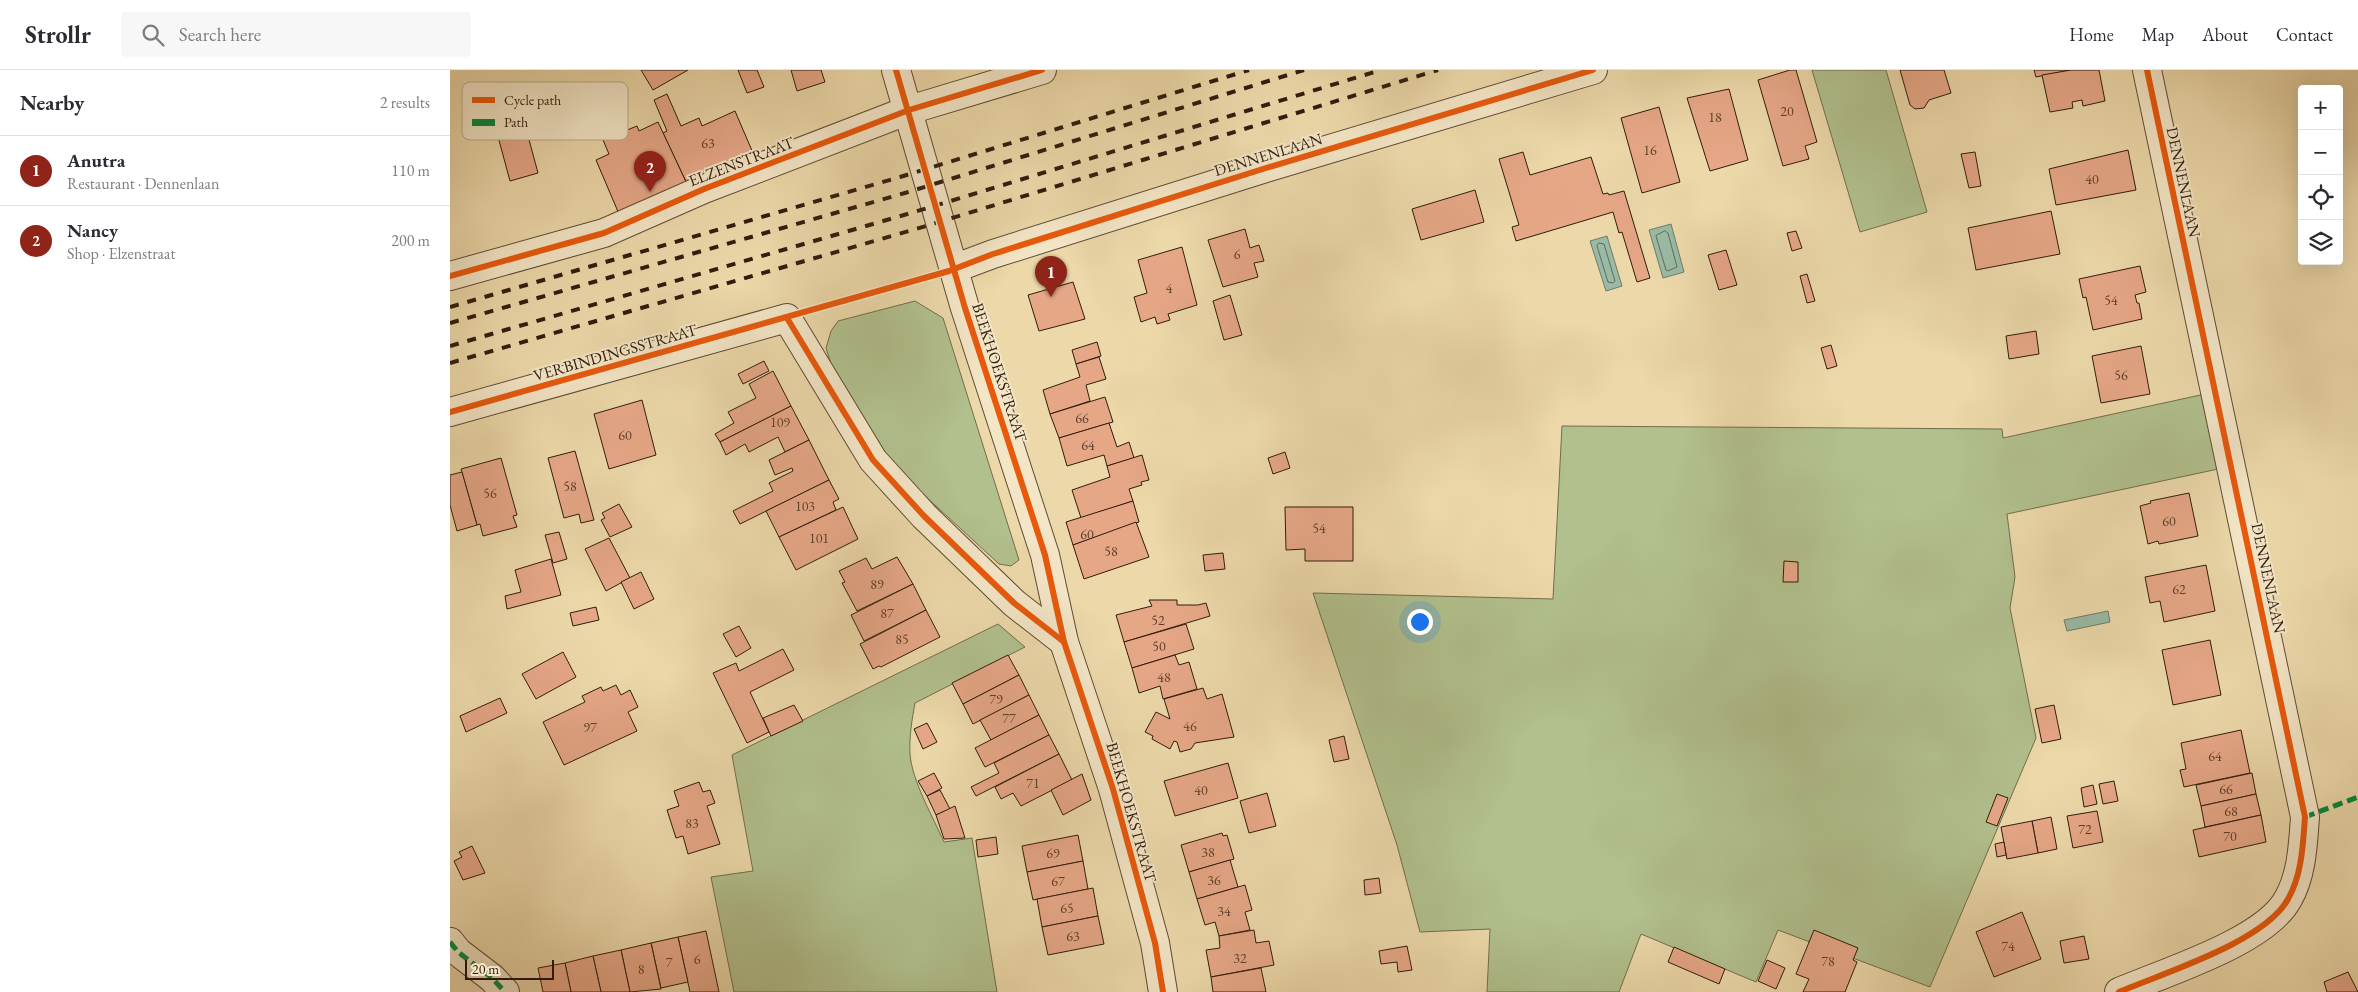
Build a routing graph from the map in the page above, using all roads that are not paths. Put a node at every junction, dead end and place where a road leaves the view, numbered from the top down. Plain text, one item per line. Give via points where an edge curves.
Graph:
1 (896, 70) edge
2 (1042, 70) edge
3 (1593, 70) edge
4 (2147, 70) edge
5 (909, 110) junction
6 (954, 269) junction
7 (450, 276) edge
8 (450, 412) edge
9 (1064, 642) junction
10 (450, 942) edge
11 (505, 992) edge
12 (1163, 992) edge
13 (2119, 992) edge

1 - 5 street, BEEKHOEKSTRAAT
2 - 5 street, ELZENSTRAAT
3 - 6 street, DENNENLAAN via 1248,174
4 - 13 street, DENNENLAAN via 2305,817 2302,858 2288,900 2268,923 2234,943
5 - 6 street, BEEKHOEKSTRAAT
5 - 7 street, ELZENSTRAAT via 704,189 604,233
6 - 9 street, BEEKHOEKSTRAAT via 1045,555
8 - 9 street, VERBINDINGSSTRAAT via 787,318 873,460 924,516 1014,603
9 - 12 street, BEEKHOEKSTRAAT via 1113,789 1154,943
10 - 11 street

